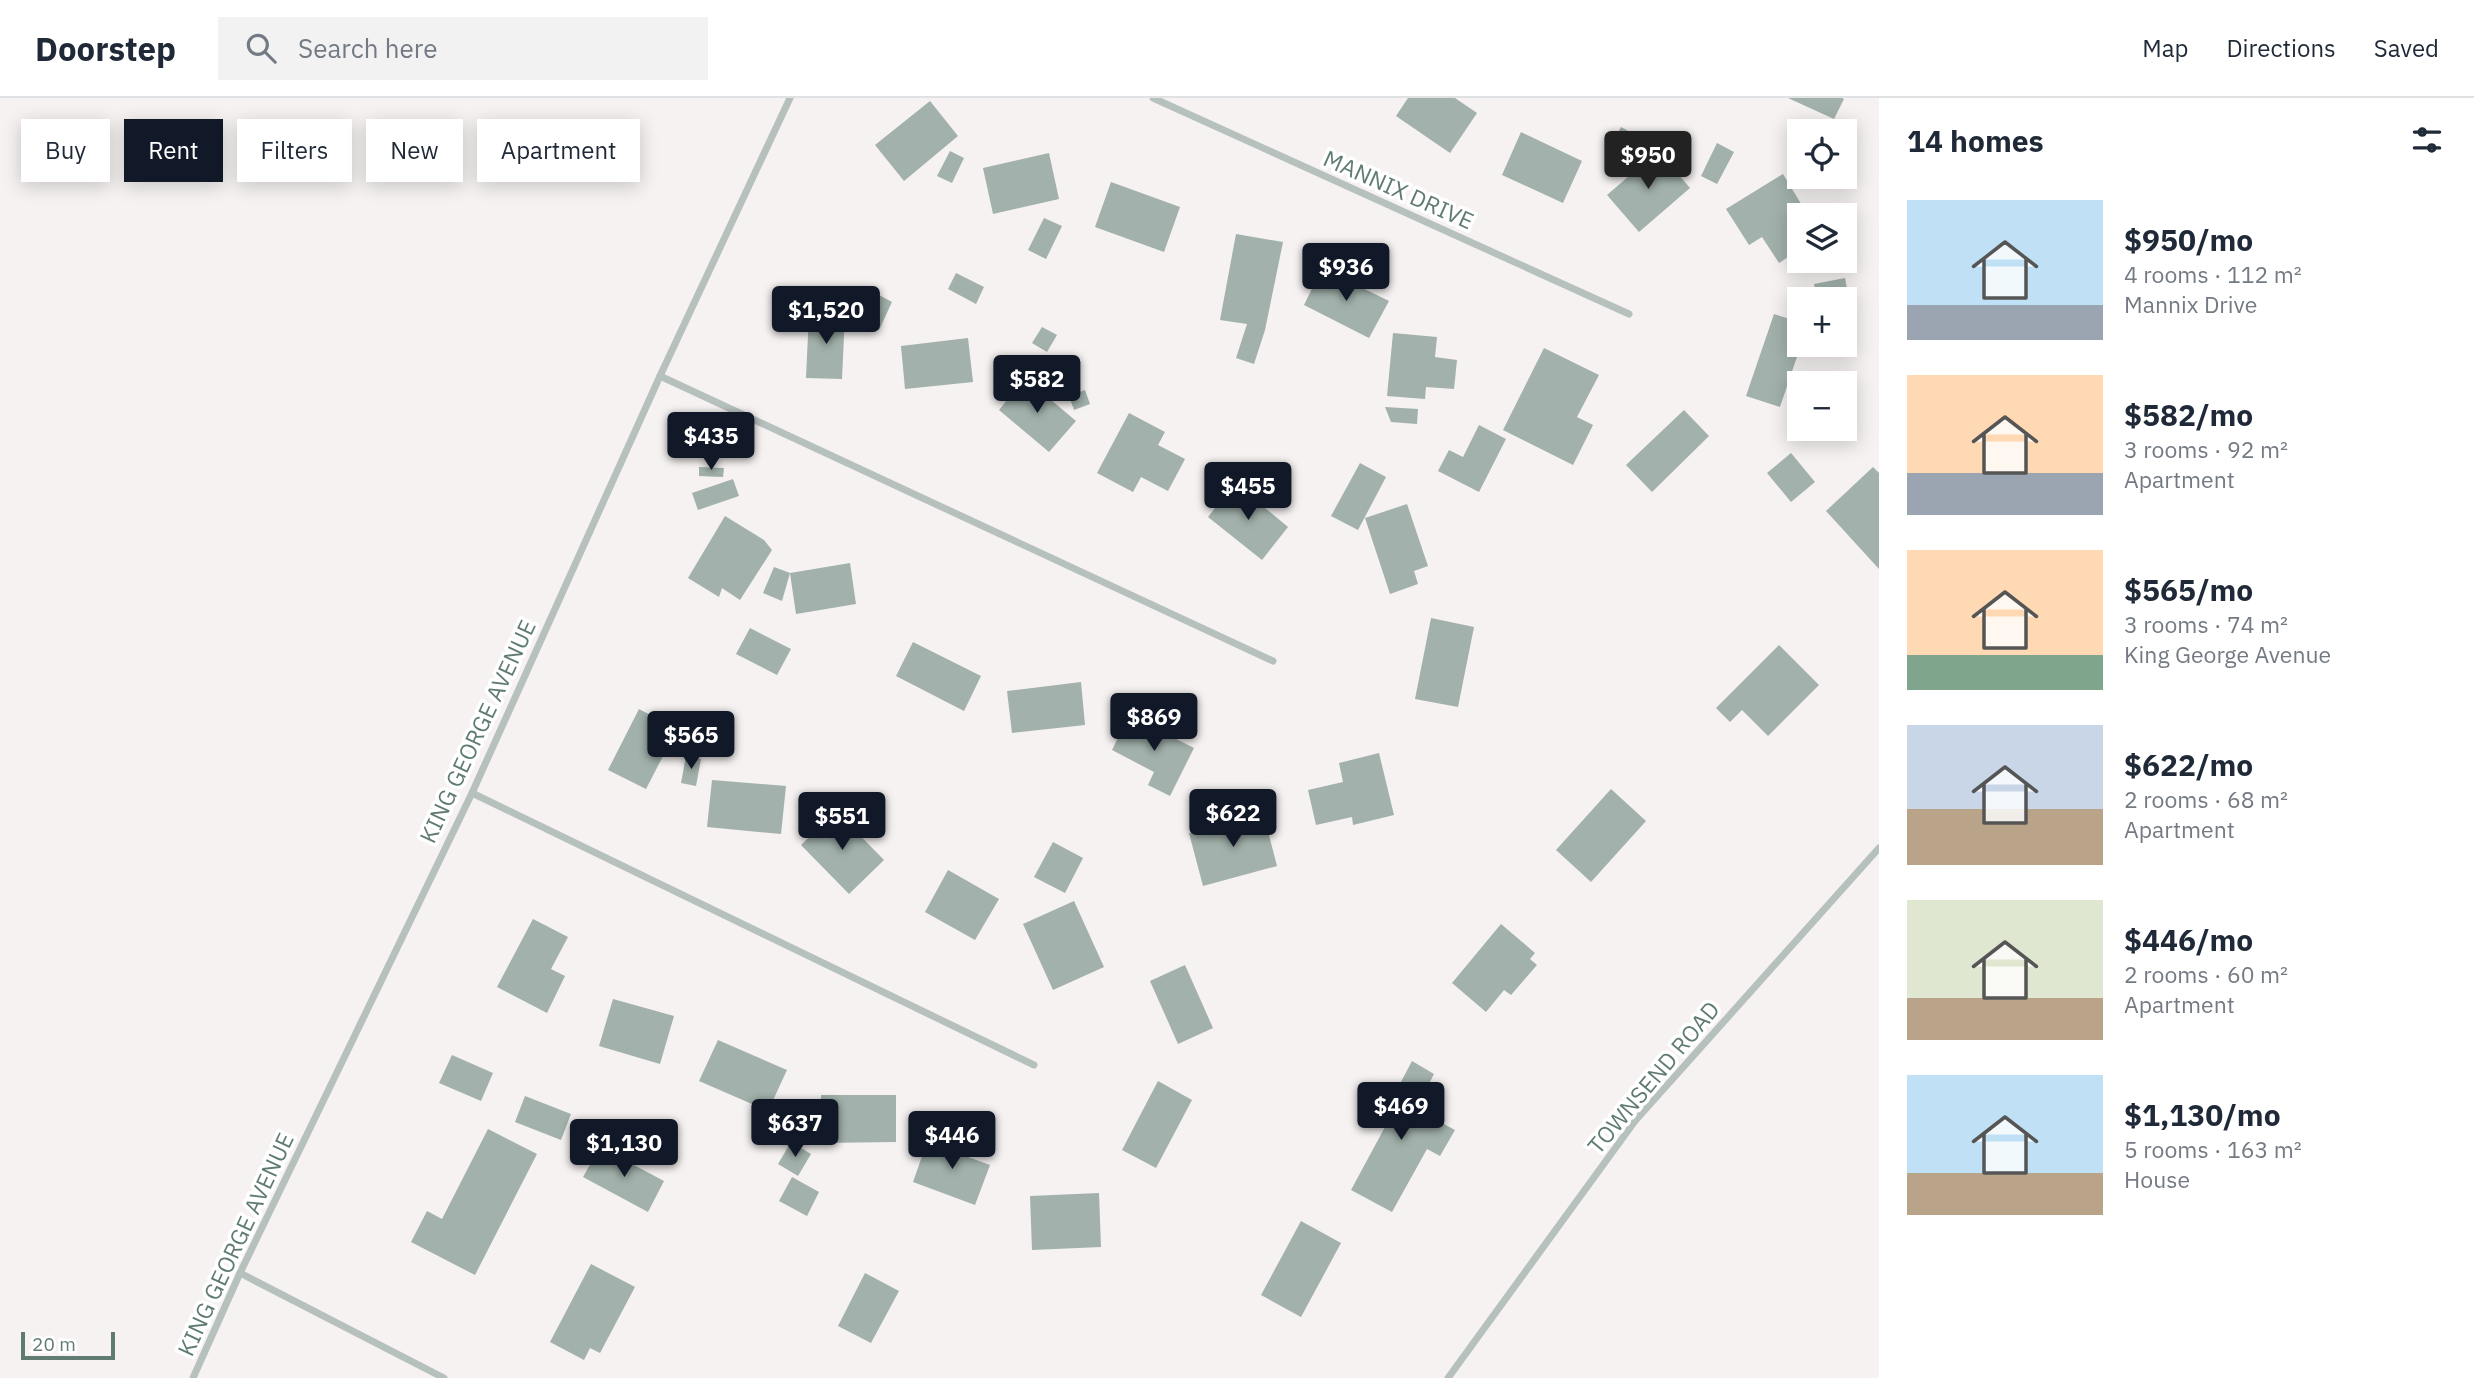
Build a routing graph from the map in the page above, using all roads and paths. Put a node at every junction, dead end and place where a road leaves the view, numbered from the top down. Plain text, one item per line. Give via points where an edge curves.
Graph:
1 (790, 98) edge
2 (1153, 98) edge
3 (1629, 314) dead end
4 (660, 376) junction
5 (1273, 661) dead end
6 (472, 793) junction
7 (1879, 848) edge
8 (1034, 1065) dead end
9 (240, 1273) junction
10 (193, 1378) edge
11 (444, 1378) edge
12 (1448, 1378) edge

1 - 4 street, KING GEORGE AVENUE
2 - 3 street, MANNIX DRIVE
4 - 5 street
4 - 6 street, KING GEORGE AVENUE
6 - 8 street
6 - 9 street, KING GEORGE AVENUE
7 - 12 street, TOWNSEND ROAD via 1634,1121
9 - 10 street, KING GEORGE AVENUE
9 - 11 street

